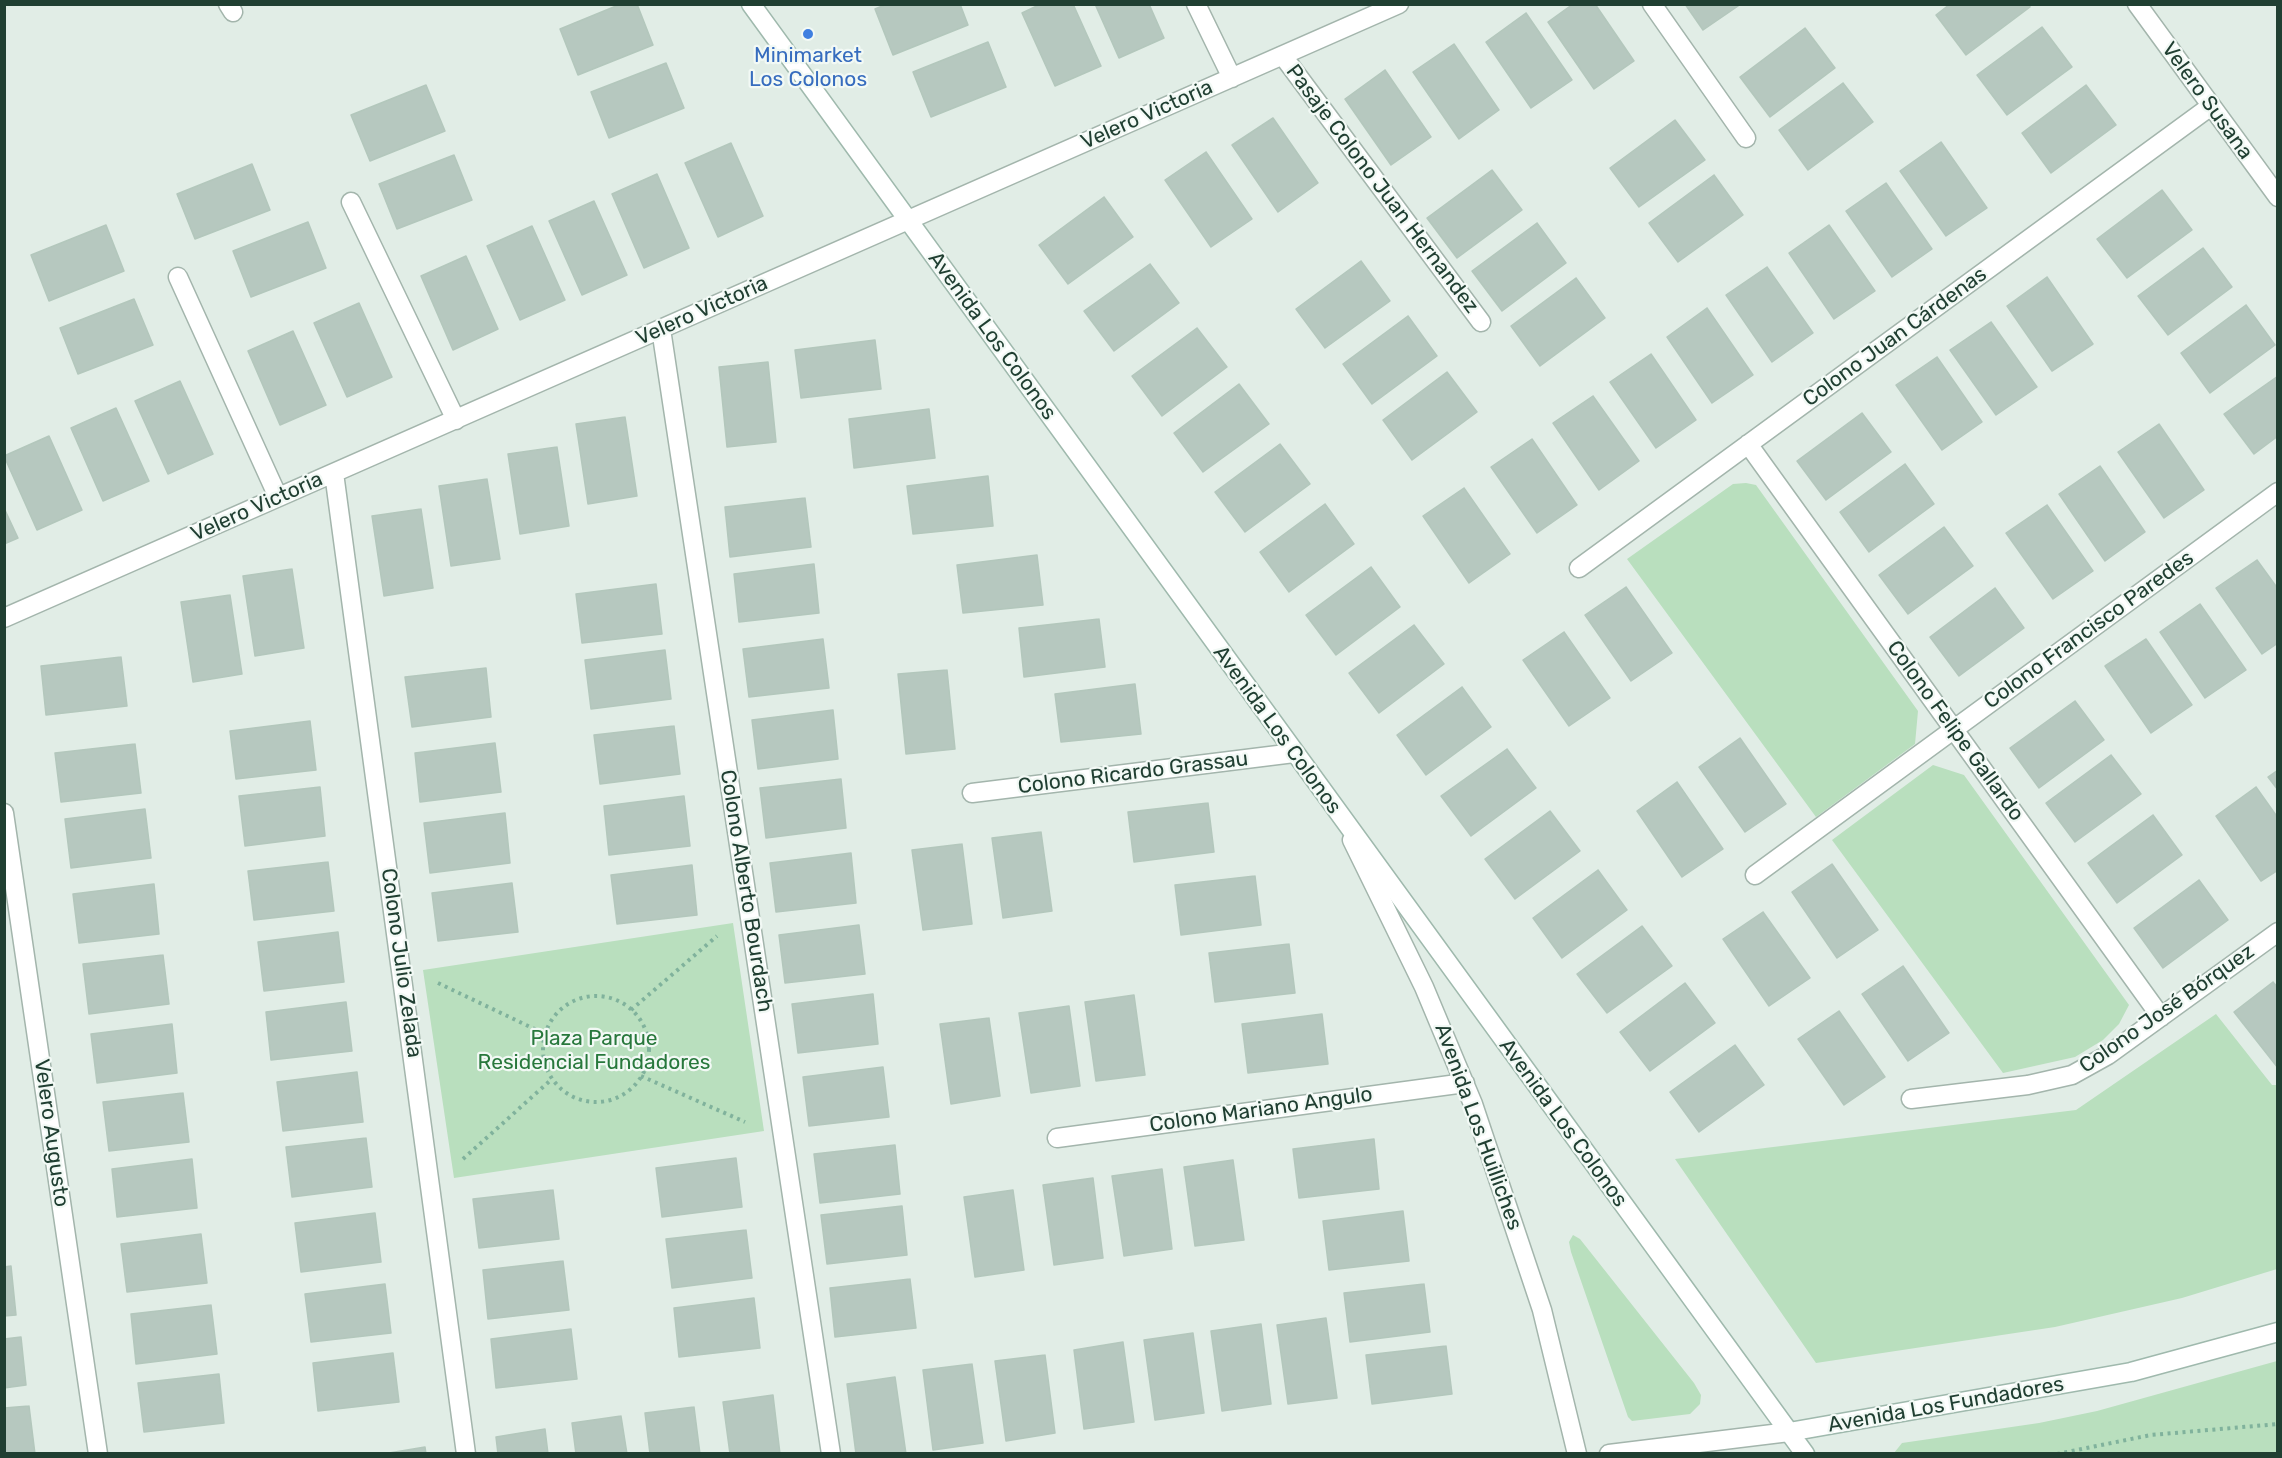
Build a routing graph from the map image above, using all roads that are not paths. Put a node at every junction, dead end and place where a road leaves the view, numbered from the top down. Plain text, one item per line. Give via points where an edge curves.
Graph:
1 (751, 4) edge
2 (1196, 4) edge
3 (1399, 4) edge
4 (1652, 4) edge
5 (2137, 4) edge
6 (1282, 56) junction
7 (1232, 78) junction
8 (2211, 106) junction
9 (1746, 138) dead end
10 (2277, 197) edge
11 (351, 202) dead end
12 (909, 220) junction
13 (178, 277) dead end
14 (1480, 322) dead end
15 (661, 329) junction
16 (456, 420) junction
17 (1748, 444) junction
18 (334, 473) junction
19 (2277, 492) edge
20 (278, 497) junction
21 (1579, 568) dead end
22 (4, 618) edge
23 (1954, 729) junction
24 (1294, 753) junction
25 (972, 793) dead end
26 (4, 813) edge
27 (1339, 815) junction
28 (1755, 874) dead end
29 (2277, 932) edge
30 (2161, 1017) junction
31 (1465, 1083) junction
32 (1911, 1099) dead end
33 (1057, 1138) dead end
34 (2277, 1332) edge
35 (1789, 1432) junction
36 (98, 1454) edge
37 (466, 1454) edge
38 (831, 1454) edge
39 (1577, 1454) edge
40 (1609, 1454) edge
41 (1805, 1454) edge

1 - 12 street, Avenida Los Colonos
2 - 7 street
3 - 6 street, Velero Victoria
4 - 9 street
5 - 8 street, Velero Susana
6 - 7 street, Velero Victoria
6 - 14 street, Pasaje Colono Juan Hernandez
7 - 12 street, Velero Victoria
8 - 10 street, Velero Susana
8 - 17 street, Colono Juan Cárdenas
11 - 16 street
12 - 15 street, Velero Victoria
12 - 24 street, Avenida Los Colonos
13 - 20 street
15 - 16 street, Velero Victoria
15 - 38 street, Colono Alberto Bourdach
16 - 18 street, Velero Victoria
17 - 21 street, Colono Juan Cárdenas
17 - 23 street, Colono Felipe Gallardo
18 - 20 street, Velero Victoria
18 - 37 street, Colono Julio Zelada
19 - 23 street, Colono Francisco Paredes
20 - 22 street, Velero Victoria
23 - 28 street, Colono Francisco Paredes
23 - 30 street, Colono Felipe Gallardo
24 - 25 street, Colono Ricardo Grassau
24 - 27 street, Avenida Los Colonos
26 - 36 street, Velero Augusto
27 - 31 street, Avenida Los Huilliches via 1392,918
27 - 35 street, Avenida Los Colonos
29 - 30 street, Colono José Bórquez
30 - 32 street, Colono José Bórquez via 2072,1075 2028,1085
31 - 33 street, Colono Mariano Angulo
31 - 39 street, Avenida Los Huilliches via 1542,1310
34 - 35 street, Avenida Los Fundadores via 2131,1372
35 - 40 street, Avenida Los Fundadores
35 - 41 street, Avenida Los Colonos

